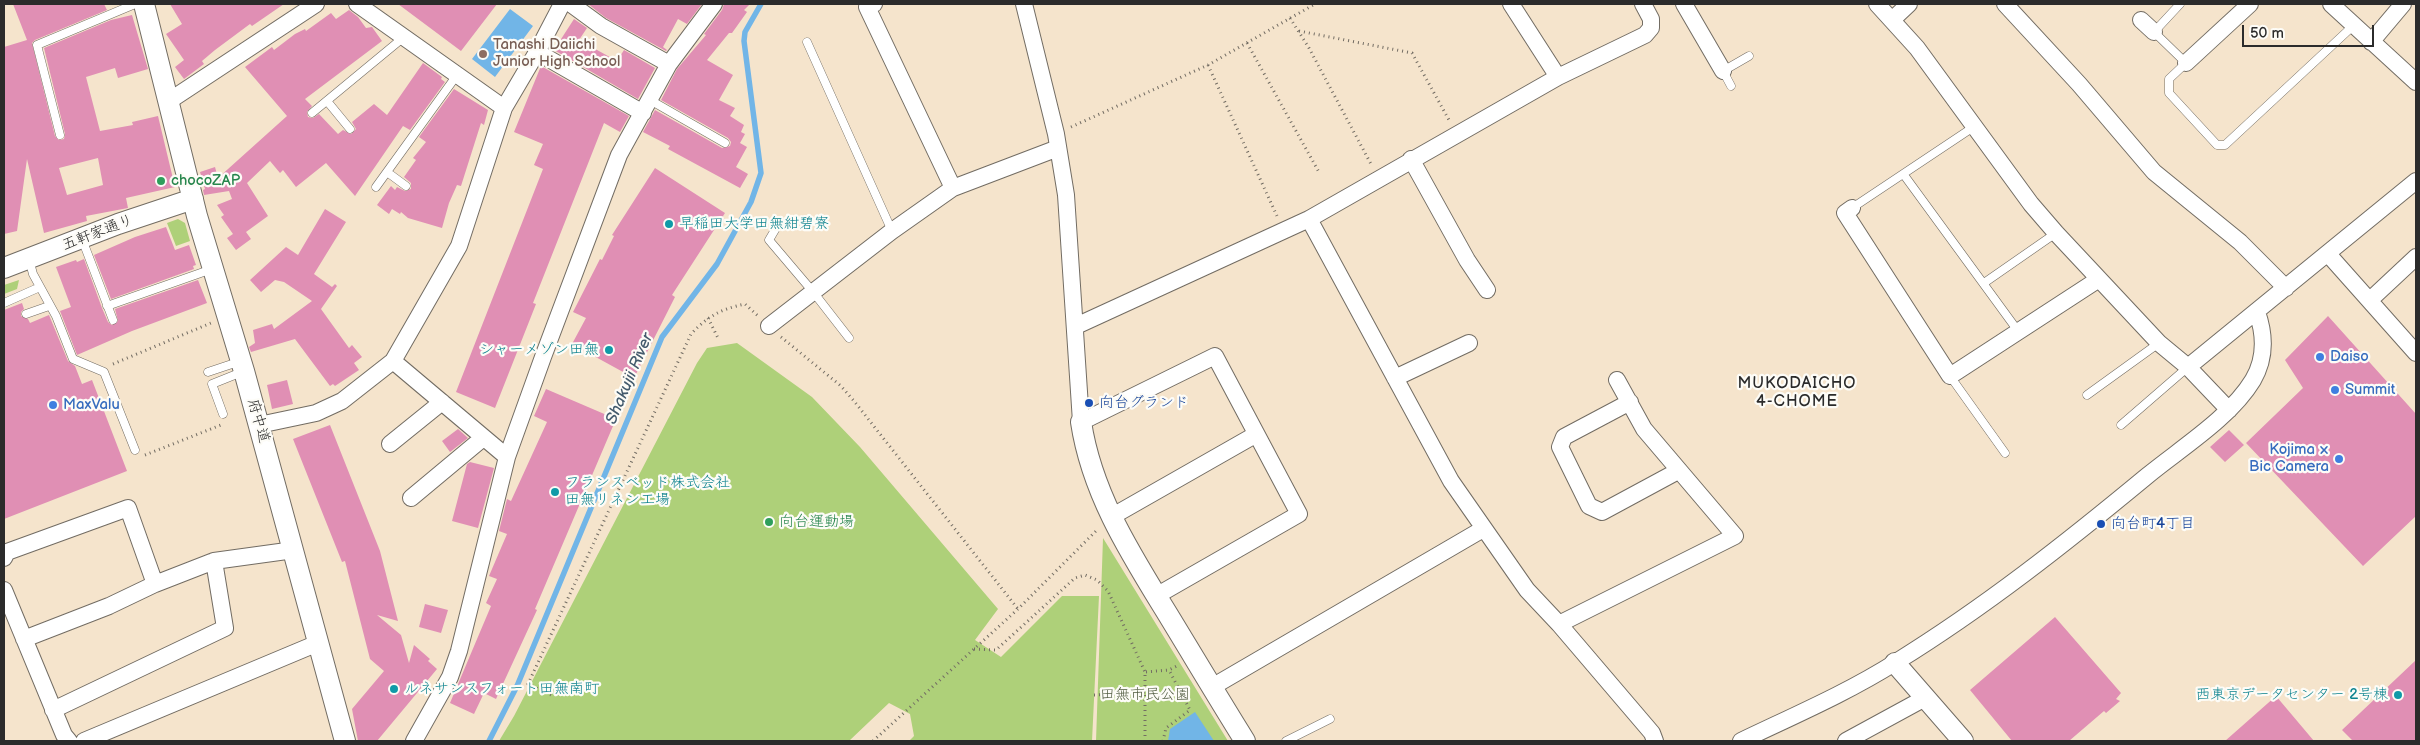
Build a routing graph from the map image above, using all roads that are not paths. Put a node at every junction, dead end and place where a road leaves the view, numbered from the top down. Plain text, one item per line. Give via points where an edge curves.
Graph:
1 (135, 4) edge
2 (144, 4) edge
3 (316, 4) edge
4 (358, 4) edge
5 (562, 4) edge
6 (571, 4) edge
7 (714, 4) edge
8 (874, 4) edge
9 (1024, 4) edge
10 (1511, 4) edge
11 (1684, 4) edge
12 (1878, 4) edge
13 (1909, 4) edge
14 (2180, 4) edge
15 (2250, 4) edge
16 (2332, 4) edge
17 (2403, 4) edge
18 (1648, 5) edge
19 (2013, 6) edge
20 (1892, 20) junction
21 (2141, 20) dead end
22 (2354, 24) junction
23 (2154, 32) junction
24 (404, 37) junction
25 (807, 42) dead end
26 (2371, 42) junction
27 (537, 52) junction
28 (1749, 56) dead end
29 (2186, 63) junction
30 (669, 64) junction
31 (1722, 71) junction
32 (457, 75) junction
33 (1558, 77) junction
34 (2416, 82) edge
35 (1731, 86) dead end
36 (169, 101) junction
37 (327, 101) junction
38 (647, 106) junction
39 (504, 108) junction
40 (312, 113) dead end
41 (1975, 126) junction
42 (350, 129) dead end
43 (60, 135) dead end
44 (1057, 141) junction
45 (724, 143) dead end
46 (1412, 159) junction
47 (387, 172) junction
48 (1904, 175) junction
49 (2416, 181) edge
50 (406, 186) dead end
51 (376, 187) dead end
52 (953, 188) junction
53 (193, 199) junction
54 (1852, 208) joint
55 (1309, 219) junction
56 (778, 222) dead end
57 (892, 231) junction
58 (2056, 233) junction
59 (82, 239) junction
60 (2328, 254) junction
61 (2416, 257) edge
62 (29, 259) junction
63 (4, 268) edge
64 (214, 268) junction
65 (2099, 279) junction
66 (1984, 283) junction
67 (40, 287) junction
68 (2286, 288) junction
69 (1487, 290) dead end
70 (814, 293) junction
71 (2370, 300) junction
72 (4, 302) edge
73 (49, 306) junction
74 (107, 306) junction
75 (2257, 312) junction
76 (26, 314) dead end
77 (113, 320) dead end
78 (769, 326) road end
79 (1076, 326) junction
80 (2018, 331) junction
81 (848, 338) dead end
82 (1469, 342) dead end
83 (2159, 343) junction
84 (2416, 353) edge
85 (393, 361) junction
86 (243, 366) junction
87 (2188, 367) junction
88 (1950, 376) junction
89 (1395, 378) junction
90 (1617, 380) dead end
91 (212, 384) junction
92 (2087, 395) dead end
93 (442, 402) junction
94 (1630, 402) junction
95 (2229, 410) junction
96 (223, 414) dead end
97 (1081, 422) junction
98 (259, 425) junction
99 (2121, 425) dead end
100 (1255, 435) junction
101 (483, 438) junction
102 (390, 444) dead end
103 (135, 450) dead end
104 (2004, 453) dead end
105 (507, 457) junction
106 (1678, 471) junction
107 (411, 498) dead end
108 (1111, 517) junction
109 (1483, 529) junction
110 (294, 550) junction
111 (4, 558) edge
112 (214, 561) junction
113 (155, 584) junction
114 (4, 590) edge
115 (1156, 596) junction
116 (1559, 624) junction
117 (24, 639) junction
118 (318, 643) junction
119 (1895, 663) junction
120 (1212, 687) junction
121 (1925, 698) junction
122 (53, 710) junction
123 (1330, 718) dead end
124 (70, 741) edge
125 (84, 741) edge
126 (345, 741) edge
127 (414, 741) edge
128 (1246, 741) edge
129 (1286, 741) edge
130 (1655, 741) edge
131 (1742, 741) edge
132 (1846, 741) edge
133 (1963, 741) edge

1 - 43 lane via 37,45
2 - 36 street, 府中道
3 - 36 street
4 - 24 street
5 - 27 street
6 - 30 street via 601,26
7 - 30 street
8 - 52 street via 867,7
9 - 44 street
10 - 33 street
11 - 31 street
12 - 20 street
13 - 20 street
14 - 23 lane
15 - 29 street
16 - 22 street
17 - 26 street
18 - 33 street via 1651,28 1645,35
19 - 68 street via 2154,172 2260,259
20 - 41 street via 1918,48
21 - 23 street
22 - 26 street
22 - 29 lane via 2225,145 2217,145 2169,93 2169,79
23 - 29 lane
24 - 32 street
24 - 37 lane
25 - 57 lane
26 - 34 street
27 - 38 street
27 - 39 street
28 - 31 lane
30 - 38 street
31 - 35 lane
32 - 39 street
32 - 47 lane
33 - 46 street
36 - 53 street, 府中道
37 - 40 lane
37 - 42 lane
38 - 45 lane
38 - 105 street via 619,155 548,359
39 - 85 street via 459,246
41 - 48 lane
41 - 58 street
44 - 52 street
44 - 79 street via 1066,195
46 - 55 street
46 - 69 street
47 - 50 lane
47 - 51 lane
48 - 54 lane
48 - 66 lane
49 - 60 street
52 - 57 street
53 - 59 street, 五軒家通り
53 - 64 street, 府中道
54 - 88 street via 1845,213
55 - 79 street
55 - 89 street
56 - 70 lane via 769,240
57 - 70 street
58 - 65 street
58 - 66 lane
59 - 62 street, 五軒家通り
59 - 74 lane
60 - 68 street
60 - 71 street
61 - 71 street
62 - 63 street, 五軒家通り
62 - 67 lane
64 - 74 lane
64 - 86 street, 府中道
65 - 80 street
65 - 83 street
66 - 80 lane
67 - 72 lane
67 - 73 lane
68 - 75 street
70 - 78 street
70 - 81 lane
71 - 84 street
73 - 76 lane
73 - 103 lane via 72,359 104,372
74 - 77 lane
75 - 87 street
75 - 95 street via 2263,330 2262,360 2254,379
79 - 97 street
80 - 88 street
82 - 89 street
83 - 87 street
83 - 92 lane
85 - 93 street
85 - 98 street via 342,401 316,413
86 - 91 lane
86 - 91 lane via 206,369
86 - 98 street, 府中道
87 - 95 street
87 - 99 lane
88 - 104 lane
89 - 109 street via 1451,481
90 - 94 street
91 - 96 lane
93 - 101 street
93 - 102 street
94 - 106 street via 1644,429
94 - 106 street via 1564,437 1560,447 1589,506 1602,512
95 - 119 street via 2024,576
97 - 100 street via 1215,356
97 - 108 street via 1086,450
98 - 110 street, 府中道
100 - 108 street
100 - 115 street via 1299,514
101 - 105 street
101 - 107 street
105 - 127 street via 456,660 439,700
106 - 116 street via 1735,536
108 - 115 street
109 - 116 street via 1527,590
109 - 120 street
110 - 112 street
110 - 118 street, 府中道
111 - 113 street via 7,552 128,508
112 - 113 street
112 - 122 street via 225,628
113 - 117 street
114 - 117 street
115 - 120 street
116 - 130 street via 1652,733
117 - 122 street
118 - 125 street
118 - 126 street, 府中道
119 - 121 street
119 - 131 street
120 - 128 street
121 - 132 street
121 - 133 street
122 - 124 street
123 - 129 lane

